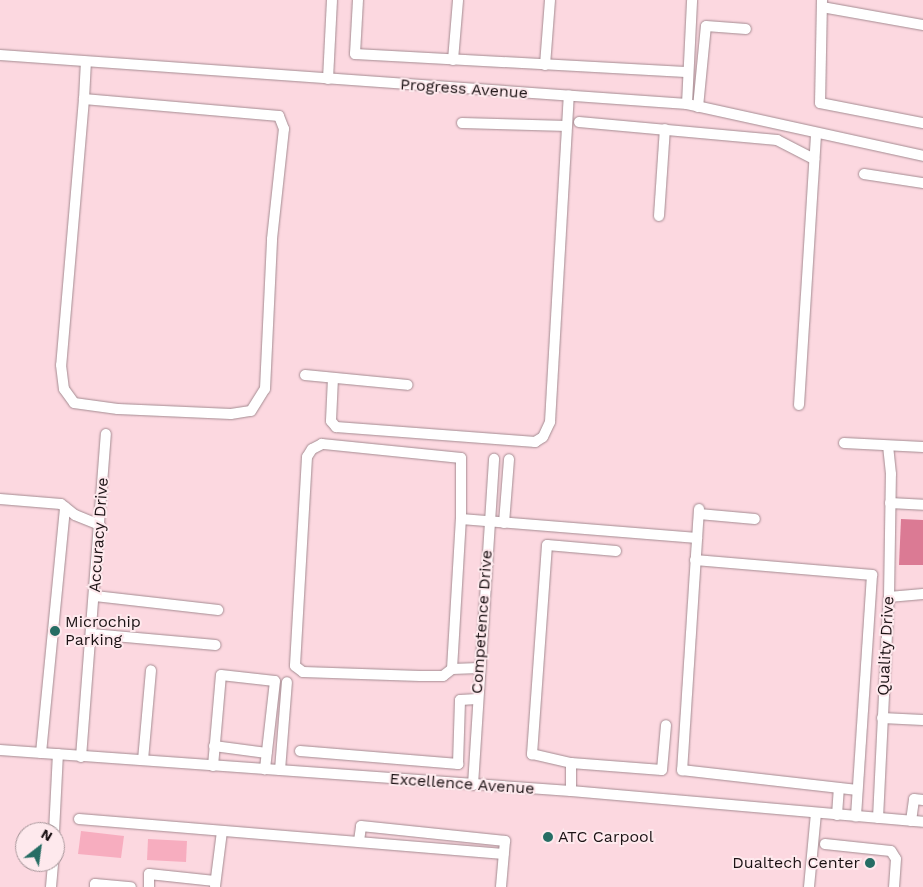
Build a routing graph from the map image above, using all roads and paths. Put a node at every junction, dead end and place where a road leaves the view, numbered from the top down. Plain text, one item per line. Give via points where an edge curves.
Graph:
1 (332, 0) edge
2 (358, 0) edge
3 (458, 0) edge
4 (550, 0) edge
5 (692, 0) edge
6 (822, 3) edge
7 (923, 25) edge
8 (746, 30) dead end
9 (0, 55) edge
10 (453, 60) junction
11 (86, 62) junction
12 (545, 65) junction
13 (686, 72) junction
14 (328, 79) junction
15 (569, 96) junction
16 (84, 98) junction
17 (686, 104) junction
18 (698, 106) junction
19 (579, 122) dead end
20 (462, 123) dead end
21 (923, 123) edge
22 (567, 126) junction
23 (665, 129) junction
24 (816, 134) junction
25 (923, 156) edge
26 (814, 159) junction
27 (864, 174) dead end
28 (923, 182) edge
29 (660, 216) dead end
30 (305, 375) dead end
31 (334, 378) junction
32 (408, 384) dead end
33 (798, 405) dead end
34 (106, 434) dead end
35 (844, 443) dead end
36 (888, 446) junction
37 (923, 447) edge
38 (509, 458) dead end
39 (494, 459) dead end
40 (0, 498) edge
41 (890, 503) junction
42 (923, 505) edge
43 (65, 507) junction
44 (461, 519) junction
45 (755, 519) dead end
46 (489, 522) junction
47 (504, 523) junction
48 (100, 525) junction
49 (696, 538) junction
50 (616, 551) dead end
51 (695, 560) junction
52 (923, 594) edge
53 (95, 596) junction
54 (889, 597) junction
55 (218, 610) dead end
56 (92, 634) junction
57 (216, 645) dead end
58 (479, 668) junction
59 (452, 669) junction
60 (150, 670) dead end
61 (287, 682) dead end
62 (477, 699) junction
63 (882, 718) junction
64 (923, 720) edge
65 (666, 725) dead end
66 (214, 746) junction
67 (0, 750) edge
68 (300, 751) dead end
69 (41, 753) junction
70 (267, 753) junction
71 (58, 754) junction
72 (81, 757) junction
73 (143, 760) junction
74 (572, 762) junction
75 (213, 766) junction
76 (265, 769) junction
77 (280, 770) junction
78 (473, 785) junction
79 (840, 788) junction
80 (857, 790) junction
81 (571, 791) junction
82 (923, 800) edge
83 (816, 813) junction
84 (837, 815) junction
85 (856, 816) junction
86 (878, 818) junction
87 (79, 819) dead end
88 (911, 821) junction
89 (55, 822) edge
90 (923, 822) edge
91 (222, 831) junction
92 (359, 841) junction
93 (825, 844) dead end
94 (504, 854) junction
95 (52, 872) edge
96 (215, 884) edge
97 (51, 887) edge
98 (95, 887) edge
99 (131, 887) edge
100 (148, 887) edge
101 (501, 887) edge
102 (809, 887) edge
103 (894, 887) edge

1 - 14 street
2 - 10 street via 355,54
3 - 10 street
4 - 12 street
5 - 13 street
6 - 7 street
6 - 21 street via 820,103
8 - 18 street via 706,26
9 - 11 street, Progress Avenue
10 - 12 street
11 - 14 street, Progress Avenue
11 - 16 street
12 - 13 street
13 - 17 street
14 - 15 street, Progress Avenue
15 - 17 street, Progress Avenue
15 - 22 street
16 - 16 street via 61,365 64,389 74,403 118,409 231,414 251,411 265,389 272,239 284,129 279,116
17 - 18 street, Progress Avenue
18 - 24 street, Progress Avenue
19 - 23 street
20 - 22 street
22 - 31 street via 550,422 543,437 534,442 336,427 331,421
23 - 26 street via 777,140
23 - 29 street
24 - 25 street, Progress Avenue
24 - 26 street
26 - 33 street
27 - 28 street
30 - 31 street
31 - 32 street
34 - 48 street, Accuracy Drive
35 - 36 street
36 - 37 street
36 - 41 street, Quality Drive
38 - 47 street
39 - 46 street, Competence Drive
40 - 43 street
41 - 42 street
41 - 54 street, Quality Drive
43 - 48 street
43 - 69 street
44 - 46 street
44 - 59 street
44 - 59 street via 461,458 322,444 312,449 307,457 295,666 303,672 420,676 443,676
45 - 49 street via 699,511
46 - 47 street
46 - 58 street, Competence Drive
47 - 49 street
48 - 53 street, Accuracy Drive
49 - 51 street
50 - 74 street via 547,545 532,754
51 - 79 street via 682,770
51 - 80 street via 872,575
52 - 54 street
53 - 55 street
53 - 56 street, Accuracy Drive
54 - 63 street, Quality Drive
56 - 57 street
56 - 72 street, Accuracy Drive
58 - 59 street
58 - 62 street, Competence Drive
60 - 73 street
61 - 77 street
62 - 68 street via 460,700 458,764
62 - 78 street, Competence Drive
63 - 64 street
63 - 86 street, Quality Drive
65 - 74 street via 662,770
66 - 70 street
66 - 70 street via 221,674 275,681
66 - 75 street
67 - 69 street, Excellence Avenue
69 - 71 street, Excellence Avenue
70 - 76 street
71 - 72 street, Excellence Avenue
71 - 89 street
72 - 73 street, Excellence Avenue
73 - 75 street, Excellence Avenue
74 - 81 street
75 - 76 street, Excellence Avenue
76 - 77 street, Excellence Avenue
77 - 78 street, Excellence Avenue
78 - 81 street, Excellence Avenue
79 - 80 street
79 - 84 street
80 - 85 street
81 - 83 street, Excellence Avenue
82 - 88 street via 914,799
83 - 84 street, Excellence Avenue
83 - 102 street
84 - 85 street, Excellence Avenue
85 - 86 street, Excellence Avenue
86 - 88 street, Excellence Avenue
87 - 91 street
88 - 90 street, Excellence Avenue
91 - 92 street
91 - 96 street
92 - 94 street
92 - 94 street via 361,826 505,841
93 - 103 street via 891,851 896,859
94 - 101 street
95 - 97 street
96 - 100 street via 149,874
98 - 99 street via 95,884

